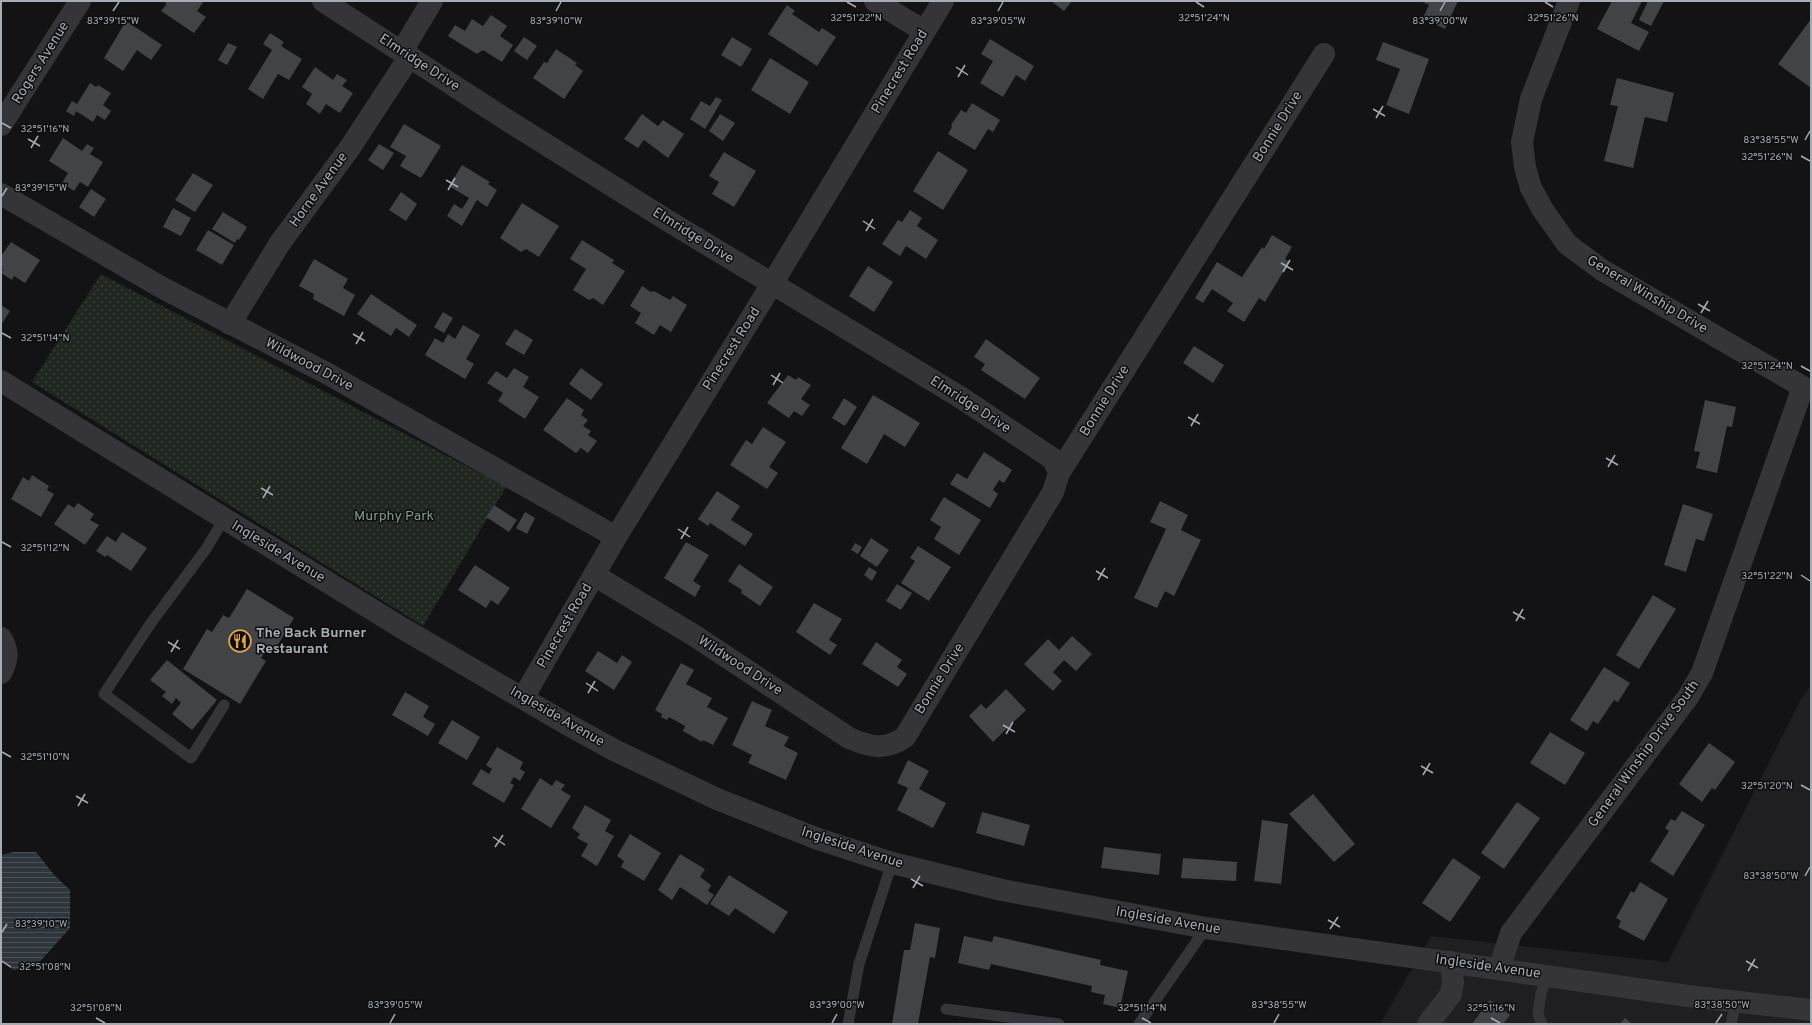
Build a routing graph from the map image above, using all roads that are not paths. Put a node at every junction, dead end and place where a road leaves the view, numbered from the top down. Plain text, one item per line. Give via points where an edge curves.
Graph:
1 (80, 1) edge
2 (323, 1) edge
3 (432, 1) edge
4 (876, 1) edge
5 (943, 1) edge
6 (1570, 1) edge
7 (924, 31) junction
8 (406, 54) junction
9 (1324, 54) dead end
10 (1, 125) edge
11 (1, 194) edge
12 (772, 284) junction
13 (230, 324) junction
14 (1, 381) edge
15 (1807, 388) edge
16 (1059, 473) junction
17 (224, 519) junction
18 (616, 537) junction
19 (594, 575) junction
20 (1, 638) edge
21 (1, 673) edge
22 (523, 698) junction
23 (224, 705) dead end
24 (888, 746) joint
25 (892, 863) junction
26 (1206, 928) junction
27 (1451, 962) junction
28 (1499, 968) junction
29 (1548, 976) junction
30 (1736, 1001) junction
31 (946, 1009) dead end
32 (1811, 1010) edge
33 (848, 1024) edge
34 (1059, 1024) edge
35 (1139, 1024) edge
36 (1428, 1024) edge
37 (1542, 1024) edge
38 (1731, 1024) edge

1 - 10 street, Rogers Avenue
2 - 8 street, Elmridge Drive
3 - 8 street, Horne Avenue
4 - 7 street
5 - 7 street, Pinecrest Road
6 - 15 street, General Winship Drive via 1531,99 1522,142 1531,188 1544,210 1567,244 1602,270
7 - 12 street, Pinecrest Road
8 - 12 street, Elmridge Drive
8 - 13 street, Horne Avenue via 349,149 280,242
9 - 16 street, Bonnie Drive
11 - 13 street, Wildwood Drive via 159,286
12 - 16 street, Elmridge Drive via 960,397 1053,459
12 - 18 street, Pinecrest Road
13 - 18 street, Wildwood Drive via 328,374
14 - 17 street, Ingleside Avenue
15 - 28 street, General Winship Drive South via 1702,673 1688,697 1511,933
16 - 24 street, Bonnie Drive via 1053,492 905,737
17 - 22 street, Ingleside Avenue via 402,628
17 - 23 lane via 206,549 151,623 104,694 191,758
18 - 19 street, Pinecrest Road
19 - 22 street, Pinecrest Road
19 - 24 street, Wildwood Drive via 694,636 849,738 868,746
20 - 21 street via 6,646 7,661
22 - 25 street, Ingleside Avenue via 614,750 716,798 818,838
25 - 26 street, Ingleside Avenue via 1002,890
25 - 33 lane via 859,964
26 - 27 street, Ingleside Avenue
26 - 35 lane
27 - 28 street, Ingleside Avenue
27 - 36 street via 1453,982 1450,994
28 - 29 street, Ingleside Avenue
29 - 30 street, Ingleside Avenue
29 - 37 lane via 1541,993 1538,1014
30 - 32 street, Ingleside Avenue
30 - 38 lane
31 - 34 lane

